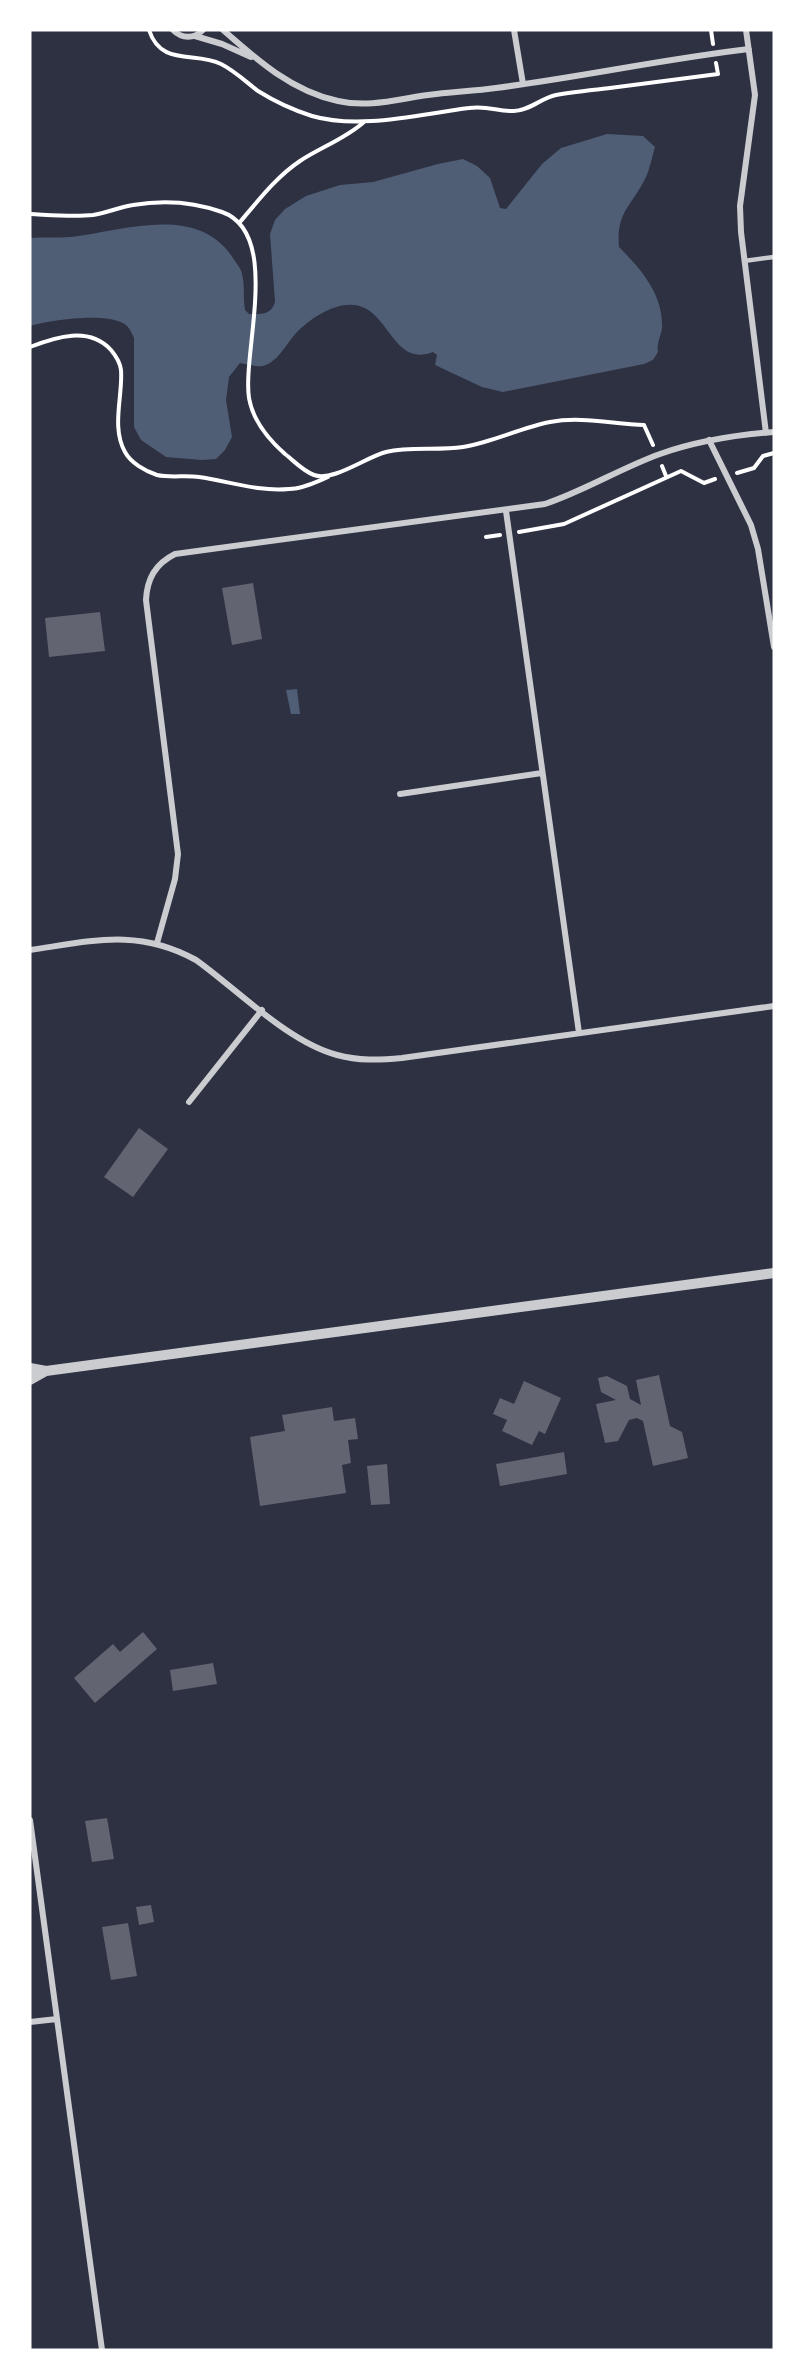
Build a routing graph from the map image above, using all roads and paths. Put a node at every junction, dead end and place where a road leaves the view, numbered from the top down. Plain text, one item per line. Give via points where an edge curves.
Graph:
1 (173, 30) edge
2 (203, 30) edge
3 (223, 30) edge
4 (514, 30) edge
5 (746, 30) edge
6 (195, 36) junction
7 (749, 49) junction
8 (257, 60) junction
9 (523, 84) junction
10 (365, 122) dead end
11 (30, 214) edge
12 (240, 222) junction
13 (774, 257) edge
14 (744, 261) junction
15 (30, 347) edge
16 (774, 432) edge
17 (766, 433) junction
18 (709, 440) junction
19 (774, 453) edge
20 (658, 455) junction
21 (332, 475) junction
22 (666, 476) junction
23 (727, 476) junction
24 (506, 511) junction
25 (509, 534) junction
26 (486, 537) dead end
27 (774, 647) edge
28 (542, 773) junction
29 (400, 794) dead end
30 (157, 943) junction
31 (30, 950) edge
32 (774, 1006) edge
33 (262, 1010) junction
34 (579, 1033) junction
35 (189, 1102) dead end
36 (774, 1273) edge
37 (30, 1368) edge
38 (46, 1371) junction
39 (30, 1380) edge
40 (30, 1820) edge
41 (57, 2019) junction
42 (30, 2022) edge
43 (102, 2350) edge

1 - 6 street via 182,36
2 - 6 street
3 - 8 street
4 - 9 street
5 - 7 street
6 - 8 street
7 - 9 street
7 - 14 street via 755,95 740,206
8 - 9 street via 305,90 358,104
10 - 12 path via 351,134 300,161
11 - 12 path via 94,215 132,205 179,202 224,212
12 - 21 path via 250,240 255,272 249,396 252,409 267,436 281,450 312,474
13 - 14 lane
14 - 17 street
15 - 21 path via 72,335 98,339 106,345 121,370 121,444 141,468 158,475 196,476 281,489 303,487
16 - 17 street
17 - 18 street
18 - 20 street
18 - 23 street
19 - 23 path via 764,456 754,468
20 - 21 path via 644,425 567,420 469,446 388,451
20 - 22 path
20 - 24 street via 566,497
22 - 23 path via 681,471 704,483
22 - 25 path via 564,524
23 - 27 street via 758,549
24 - 25 street
24 - 30 street via 175,554 158,565 147,586 146,600 178,854
25 - 26 path
25 - 28 street
28 - 29 street
28 - 34 street
30 - 31 street via 117,939
30 - 33 street via 196,960
32 - 34 street
33 - 34 street via 297,1037 337,1055 360,1059 402,1058
33 - 35 street
36 - 38 street
37 - 38 street
38 - 39 street
40 - 41 street
41 - 42 street
41 - 43 street

